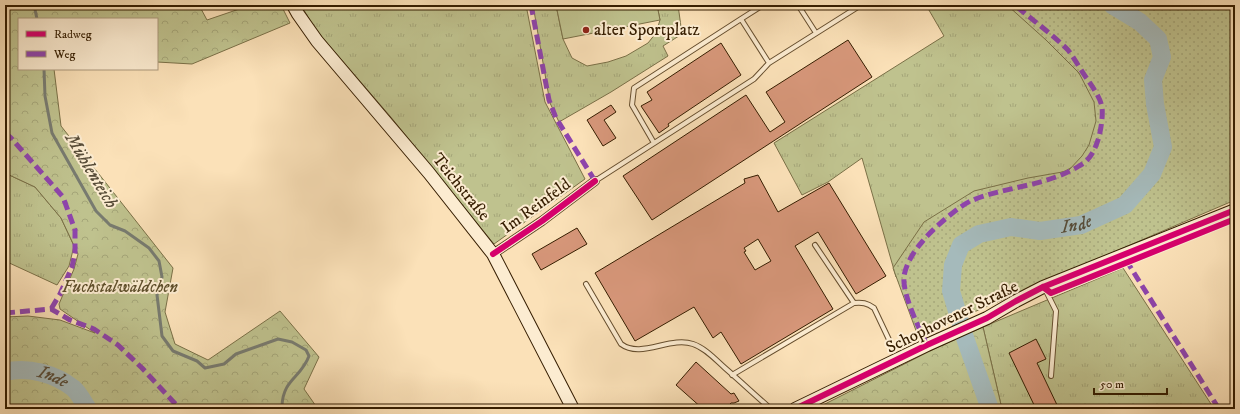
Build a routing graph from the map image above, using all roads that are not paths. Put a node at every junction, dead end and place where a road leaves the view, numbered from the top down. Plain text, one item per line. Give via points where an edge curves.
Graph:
1 (293, 5) edge
2 (763, 5) edge
3 (798, 5) edge
4 (861, 5) edge
5 (741, 19) junction
6 (816, 33) junction
7 (769, 63) junction
8 (654, 143) junction
9 (595, 181) joint
10 (1235, 210) edge
11 (815, 245) dead end
12 (493, 254) junction
13 (586, 284) dead end
14 (1044, 287) junction
15 (854, 304) junction
16 (892, 346) dead end
17 (732, 375) junction
18 (1051, 376) dead end
19 (573, 409) edge
20 (770, 409) edge
21 (795, 409) edge

1 - 12 main road, Teichstraße via 317,41 429,173
2 - 5 lane
3 - 6 lane
4 - 6 lane
5 - 7 lane
5 - 8 lane via 634,88 632,105
6 - 7 lane
7 - 8 lane via 754,79
8 - 9 lane
9 - 12 street, Im Reinfeld
10 - 14 main road, Schophovener Straße
11 - 15 lane
12 - 19 main road, Teichstraße
13 - 17 lane via 621,344 627,349 681,342 694,344 710,354
14 - 18 lane via 1056,311
14 - 21 main road, Schophovener Straße via 987,318
15 - 16 lane via 862,302 874,308
15 - 17 lane
17 - 20 lane

